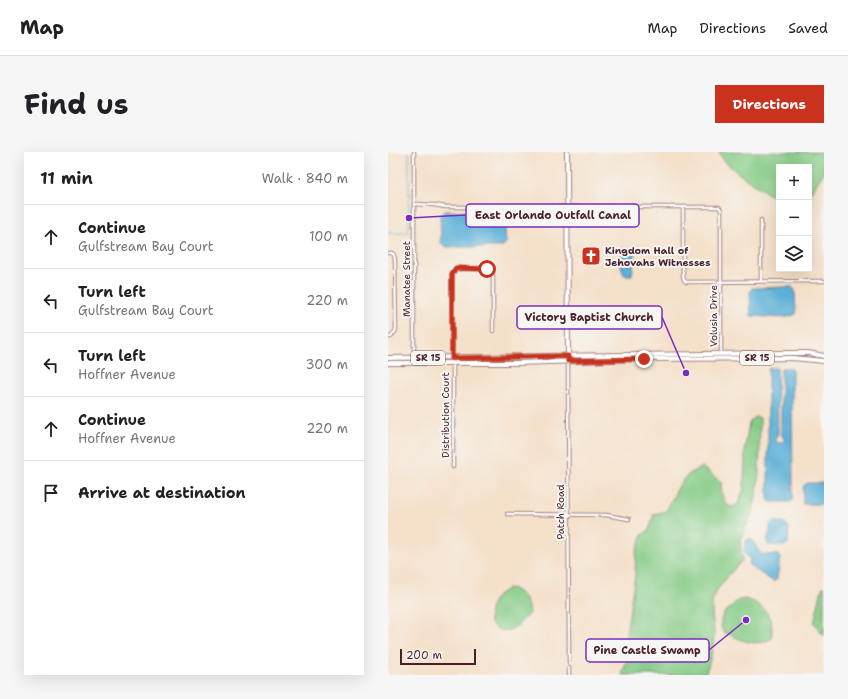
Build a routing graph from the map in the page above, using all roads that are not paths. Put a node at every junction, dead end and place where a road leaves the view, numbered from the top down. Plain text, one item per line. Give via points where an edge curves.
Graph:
1 (414, 152) edge
2 (567, 152) edge
3 (414, 204) junction
4 (567, 207) junction
5 (683, 207) junction
6 (761, 220) dead end
7 (388, 252) edge
8 (824, 281) edge
9 (721, 282) junction
10 (761, 282) junction
11 (493, 331) dead end
12 (388, 337) edge
13 (721, 353) junction
14 (758, 353) junction
15 (642, 354) junction
16 (677, 354) junction
17 (568, 356) junction
18 (824, 356) edge
19 (414, 358) junction
20 (696, 358) junction
21 (727, 358) junction
22 (388, 359) edge
23 (623, 359) junction
24 (660, 359) junction
25 (452, 360) junction
26 (568, 361) junction
27 (824, 361) edge
28 (388, 363) edge
29 (453, 467) dead end
30 (568, 513) junction
31 (507, 514) dead end
32 (629, 519) dead end
33 (569, 662) dead end
34 (569, 668) dead end
35 (569, 675) edge

1 - 3 street, Manatee Street
2 - 4 main road
3 - 4 street via 446,207
3 - 19 street, Manatee Street
4 - 5 street
4 - 17 main road
5 - 9 street via 684,280 689,283
5 - 9 street, Volusia Drive via 719,207 721,210
6 - 10 street
7 - 12 street via 394,255 395,261 396,330
8 - 10 street
9 - 10 street
9 - 13 street, Volusia Drive
11 - 25 street, Distribution Court via 491,270 456,268 452,274
13 - 14 main road, SR 15
13 - 16 main road, SR 15
13 - 20 main road via 718,356
14 - 18 main road, SR 15
14 - 21 main road
15 - 16 main road, SR 15
15 - 17 main road, SR 15
15 - 23 main road
16 - 24 main road
17 - 25 main road, SR 15
17 - 26 main road
19 - 22 main road, SR 15
19 - 25 main road, SR 15
20 - 21 main road, SR 15
20 - 24 main road, SR 15
21 - 27 main road, SR 15 via 793,358
23 - 24 main road, SR 15
23 - 26 main road, SR 15
25 - 26 main road, SR 15
25 - 28 main road, SR 15 via 434,363
25 - 29 street, Distribution Court
26 - 30 street, Patch Road
30 - 31 street
30 - 32 street
30 - 33 street, Patch Road
34 - 35 street

